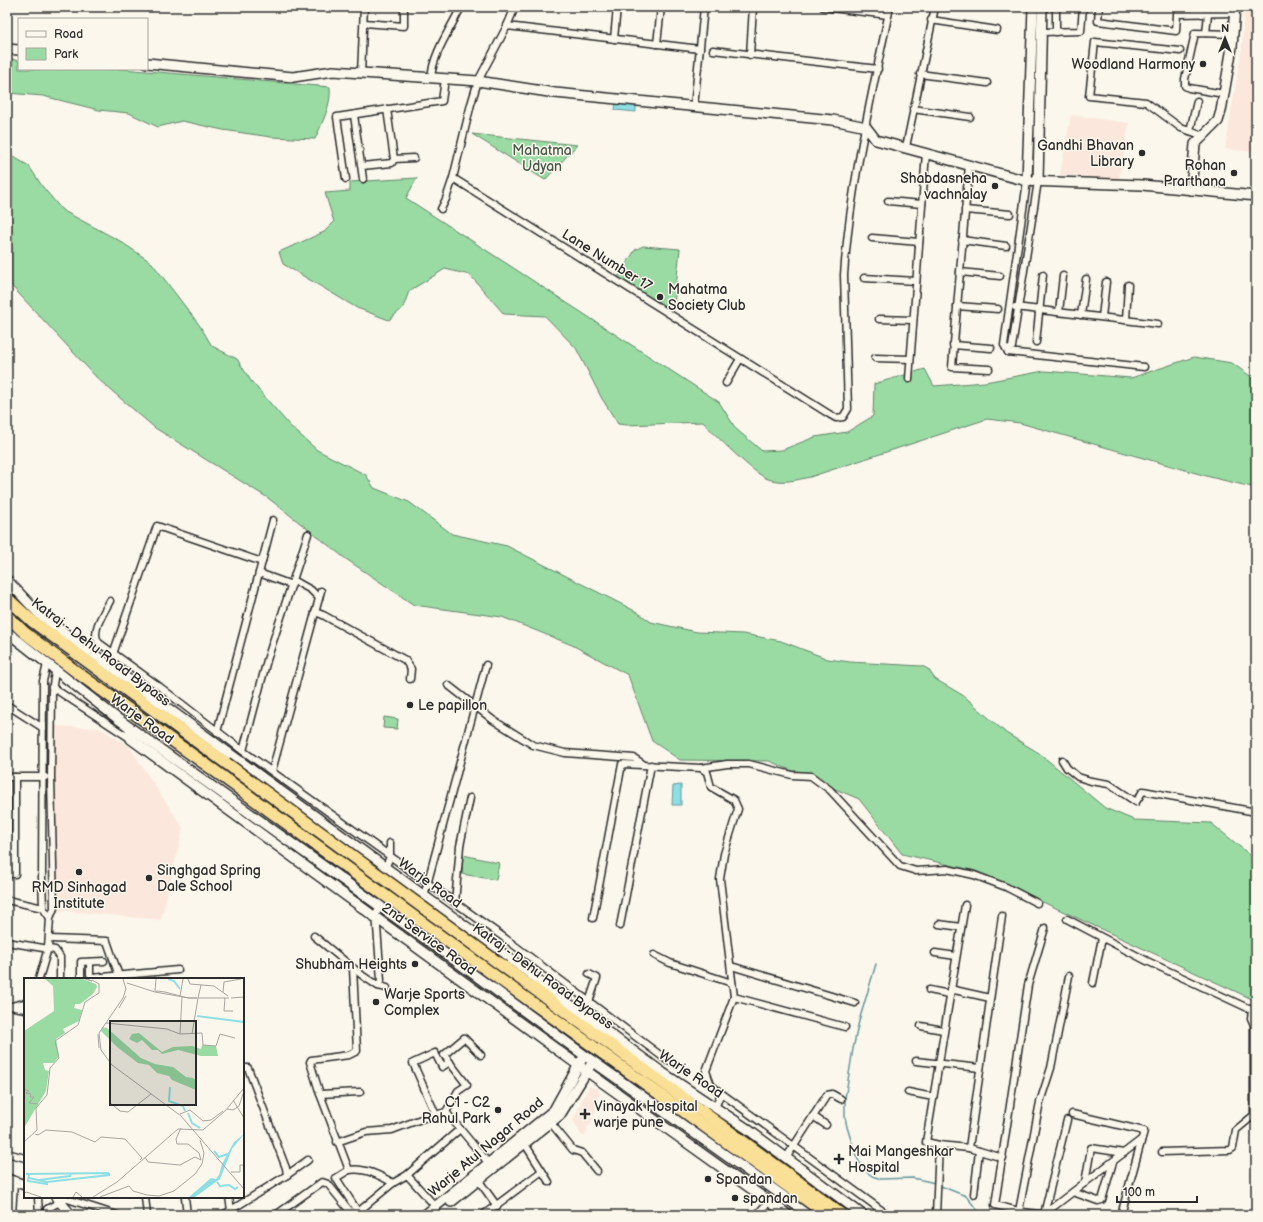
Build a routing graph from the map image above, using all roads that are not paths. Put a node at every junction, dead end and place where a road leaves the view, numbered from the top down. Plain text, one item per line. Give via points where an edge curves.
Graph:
1 (364, 7) edge
2 (461, 7) edge
3 (515, 7) edge
4 (617, 7) edge
5 (661, 7) edge
6 (704, 7) edge
7 (754, 7) edge
8 (823, 7) edge
9 (890, 7) edge
10 (935, 7) edge
11 (1033, 7) edge
12 (1042, 7) edge
13 (1056, 7) edge
14 (1083, 7) edge
15 (1099, 7) edge
16 (1193, 7) edge
17 (1234, 10) edge
18 (404, 11) dead end
19 (1205, 14) junction
20 (888, 15) junction
21 (931, 20) junction
22 (364, 23) junction
23 (507, 26) junction
24 (997, 30) dead end
25 (1042, 32) junction
26 (1056, 32) junction
27 (1206, 33) junction
28 (1233, 34) junction
29 (614, 39) junction
30 (657, 44) junction
31 (7, 49) edge
32 (700, 49) junction
33 (18, 50) edge
34 (713, 50) dead end
35 (1180, 50) dead end
36 (750, 55) junction
37 (148, 63) edge
38 (878, 69) junction
39 (361, 73) junction
40 (920, 74) junction
41 (431, 78) junction
42 (445, 79) junction
43 (478, 81) junction
44 (986, 82) dead end
45 (1224, 94) junction
46 (1196, 101) dead end
47 (694, 107) junction
48 (387, 109) junction
49 (913, 109) junction
50 (354, 115) junction
51 (970, 117) dead end
52 (866, 127) junction
53 (1190, 131) junction
54 (1202, 136) junction
55 (906, 147) junction
56 (926, 153) junction
57 (414, 158) dead end
58 (394, 159) junction
59 (969, 165) junction
60 (362, 166) junction
61 (1038, 177) junction
62 (453, 178) junction
63 (346, 179) dead end
64 (363, 179) dead end
65 (1027, 181) junction
66 (1191, 190) junction
67 (1256, 196) edge
68 (888, 201) dead end
69 (922, 204) junction
70 (441, 209) dead end
71 (965, 210) junction
72 (1010, 214) dead end
73 (1021, 226) junction
74 (1030, 227) junction
75 (872, 238) dead end
76 (962, 240) junction
77 (919, 242) junction
78 (1006, 246) dead end
79 (960, 272) junction
80 (1043, 275) dead end
81 (1000, 276) dead end
82 (1063, 276) dead end
83 (864, 278) dead end
84 (1086, 279) dead end
85 (916, 281) junction
86 (1106, 282) dead end
87 (1128, 285) dead end
88 (957, 306) junction
89 (1009, 306) junction
90 (1017, 307) junction
91 (998, 309) dead end
92 (1040, 310) junction
93 (1059, 312) junction
94 (1081, 315) junction
95 (1102, 317) junction
96 (879, 319) dead end
97 (913, 320) junction
98 (1126, 320) junction
99 (1158, 324) dead end
100 (1036, 342) dead end
101 (953, 345) junction
102 (991, 348) dead end
103 (1008, 352) junction
104 (875, 358) dead end
105 (740, 359) junction
106 (910, 359) junction
107 (1144, 367) dead end
108 (989, 369) dead end
109 (909, 379) dead end
110 (726, 382) dead end
111 (273, 520) dead end
112 (308, 534) dead end
113 (262, 562) junction
114 (259, 573) junction
115 (7, 580) edge
116 (292, 582) junction
117 (321, 591) dead end
118 (7, 598) edge
119 (319, 598) junction
120 (110, 601) dead end
121 (314, 612) junction
122 (7, 616) edge
123 (7, 632) edge
124 (113, 654) junction
125 (47, 664) junction
126 (486, 665) dead end
127 (55, 672) junction
128 (410, 679) dead end
129 (448, 685) dead end
130 (52, 687) junction
131 (7, 704) edge
132 (474, 705) junction
133 (40, 726) junction
134 (130, 728) junction
135 (217, 732) junction
136 (131, 739) junction
137 (243, 751) junction
138 (1062, 760) dead end
139 (643, 764) junction
140 (651, 765) junction
141 (701, 768) junction
142 (272, 771) junction
143 (43, 776) junction
144 (7, 777) edge
145 (15, 777) junction
146 (51, 777) junction
147 (299, 790) junction
148 (470, 798) dead end
149 (294, 801) junction
150 (1256, 812) edge
151 (390, 843) dead end
152 (390, 857) junction
153 (385, 868) junction
154 (7, 874) edge
155 (396, 876) junction
156 (427, 883) junction
157 (424, 896) junction
158 (7, 900) edge
159 (454, 903) junction
160 (1037, 903) dead end
161 (964, 905) dead end
162 (379, 906) junction
163 (43, 908) junction
164 (1002, 916) dead end
165 (50, 918) junction
166 (376, 918) junction
167 (593, 918) dead end
168 (1067, 919) dead end
169 (939, 924) dead end
170 (620, 926) dead end
171 (961, 927) junction
172 (1045, 928) dead end
173 (314, 936) dead end
174 (50, 938) junction
175 (1102, 938) junction
176 (506, 939) junction
177 (7, 942) edge
178 (48, 948) junction
179 (502, 953) junction
180 (935, 953) dead end
181 (654, 954) dead end
182 (956, 956) junction
183 (104, 961) dead end
184 (90, 962) junction
185 (535, 962) junction
186 (730, 966) junction
187 (353, 968) junction
188 (178, 970) dead end
189 (589, 974) dead end
190 (532, 975) junction
191 (91, 976) edge
192 (1069, 976) dead end
193 (119, 977) edge
194 (39, 978) edge
195 (60, 978) edge
196 (82, 978) edge
197 (732, 983) junction
198 (1093, 983) dead end
199 (378, 986) junction
200 (388, 988) dead end
201 (929, 990) dead end
202 (950, 991) junction
203 (734, 997) junction
204 (990, 998) junction
205 (589, 1002) junction
206 (24, 1003) edge
207 (855, 1003) dead end
208 (10, 1007) edge
209 (24, 1009) edge
210 (1254, 1009) edge
211 (921, 1026) dead end
212 (845, 1027) dead end
213 (944, 1030) junction
214 (481, 1055) dead end
215 (584, 1055) junction
216 (592, 1061) junction
217 (668, 1061) dead end
218 (916, 1061) dead end
219 (450, 1062) junction
220 (938, 1063) junction
221 (578, 1065) junction
222 (244, 1068) edge
223 (980, 1068) junction
224 (586, 1071) junction
225 (1255, 1090) edge
226 (360, 1092) dead end
227 (908, 1092) dead end
228 (721, 1093) junction
229 (320, 1094) junction
230 (933, 1097) junction
231 (841, 1099) dead end
232 (716, 1108) junction
233 (446, 1112) junction
234 (557, 1112) junction
235 (1072, 1114) dead end
236 (436, 1115) junction
237 (813, 1116) junction
238 (1067, 1120) dead end
239 (551, 1124) junction
240 (826, 1125) dead end
241 (460, 1129) junction
242 (1143, 1138) junction
243 (338, 1142) junction
244 (525, 1144) junction
245 (939, 1145) junction
246 (795, 1146) junction
247 (969, 1148) junction
248 (979, 1151) junction
249 (1162, 1152) dead end
250 (7, 1153) edge
251 (1124, 1153) junction
252 (24, 1158) edge
253 (786, 1158) junction
254 (1003, 1158) junction
255 (308, 1160) dead end
256 (1113, 1162) junction
257 (491, 1167) junction
258 (349, 1170) junction
259 (542, 1171) junction
260 (597, 1171) dead end
261 (287, 1175) junction
262 (407, 1175) junction
263 (10, 1180) edge
264 (479, 1181) junction
265 (549, 1182) dead end
266 (393, 1183) junction
267 (1085, 1183) junction
268 (819, 1184) junction
269 (24, 1185) edge
270 (796, 1186) junction
271 (1073, 1192) junction
272 (974, 1194) dead end
273 (38, 1198) edge
274 (60, 1198) edge
275 (145, 1198) edge
276 (185, 1198) edge
277 (229, 1198) edge
278 (842, 1201) junction
279 (768, 1202) junction
280 (497, 1206) junction
281 (799, 1208) junction
282 (231, 1210) junction
283 (435, 1211) edge
284 (1019, 1211) junction
285 (354, 1214) edge
286 (12, 1215) edge
287 (40, 1215) edge
288 (47, 1215) edge
289 (64, 1215) edge
290 (72, 1215) edge
291 (117, 1215) edge
292 (147, 1215) edge
293 (186, 1215) edge
294 (219, 1215) edge
295 (276, 1215) edge
296 (425, 1215) edge
297 (484, 1215) edge
298 (757, 1215) edge
299 (788, 1215) edge
300 (810, 1215) edge
301 (828, 1215) edge
302 (838, 1215) edge
303 (842, 1215) edge
304 (863, 1215) edge
305 (888, 1215) edge
306 (936, 1215) edge
307 (1045, 1215) edge
308 (1121, 1215) edge

1 - 22 street
2 - 41 street via 435,58
3 - 23 street
4 - 29 street
5 - 30 street
6 - 32 street
7 - 36 street
8 - 20 street
9 - 20 street
10 - 21 street
11 - 65 street
12 - 25 street
13 - 26 street
14 - 26 street via 1080,31
15 - 19 street via 1098,21 1176,31 1177,14
16 - 19 street
17 - 19 street
17 - 28 street
18 - 22 street via 404,26
19 - 27 street
20 - 38 street
21 - 24 street
21 - 40 street
22 - 39 street
23 - 29 street
23 - 43 street
25 - 26 street
25 - 61 street
27 - 28 street
27 - 45 street via 1195,33 1185,86
28 - 45 street
29 - 30 street
30 - 32 street
31 - 33 street
32 - 47 street
34 - 36 street
35 - 53 street via 1095,42 1089,96 1146,102 1181,128
36 - 38 street
37 - 39 street via 293,77 333,71
38 - 52 street
39 - 41 street
40 - 44 street
40 - 49 street
41 - 42 street
42 - 43 street
42 - 48 street via 442,101
43 - 47 street via 555,93
43 - 62 street
45 - 54 street via 1218,121
46 - 53 street
47 - 52 street via 833,120
48 - 50 street
48 - 58 street
49 - 51 street
49 - 55 street
50 - 60 street
50 - 63 street via 337,117
52 - 55 street via 876,140
52 - 105 street, Lane Number 17 via 844,275 848,409 843,417 836,418
53 - 54 street
54 - 66 street via 1195,144
55 - 56 street
56 - 59 street
56 - 69 street
57 - 58 street
58 - 60 street via 392,163
59 - 65 street
59 - 71 street
60 - 64 street
61 - 65 street
61 - 66 street
61 - 74 street
62 - 70 street
62 - 105 street, Lane Number 17
65 - 73 street
66 - 67 street
68 - 69 street
69 - 77 street
71 - 72 street
71 - 76 street
73 - 74 street
73 - 89 street
74 - 90 street
75 - 77 street
76 - 78 street
76 - 79 street
77 - 85 street
79 - 81 street
79 - 88 street
80 - 92 street
82 - 93 street
83 - 85 street
84 - 94 street
85 - 97 street
86 - 95 street
87 - 98 street
88 - 91 street
88 - 101 street
89 - 90 street
89 - 103 street via 1004,345
90 - 92 street
90 - 103 street via 1012,347
92 - 93 street
92 - 100 street
93 - 94 street
94 - 95 street
95 - 98 street
96 - 97 street
97 - 106 street
98 - 99 street
101 - 102 street
101 - 108 street via 952,367
103 - 107 street
104 - 106 street
105 - 110 street
106 - 109 street
111 - 113 street
112 - 116 street
113 - 114 street
113 - 124 street via 157,526
114 - 116 street
114 - 135 street
115 - 149 street, Warje Road via 39,614
116 - 119 street via 312,590
116 - 137 street via 267,660
117 - 119 street
118 - 270 highway, Katraj - Dehu Road Bypass, bridge via 32,621 504,967
119 - 121 street
120 - 124 street via 95,633 96,640
121 - 128 street via 405,660 411,669
121 - 142 street
122 - 270 highway, Katraj - Dehu Road Bypass, bridge via 76,672 498,978
123 - 125 street, Warje Road
124 - 135 street
125 - 127 street, Warje Road
125 - 133 street
126 - 132 street
127 - 130 street
127 - 134 street, Warje Road
129 - 132 street
130 - 136 street, 2nd Service Road
130 - 146 street
131 - 133 street
132 - 139 street via 533,745 565,753 634,758
132 - 156 street
133 - 143 street
134 - 136 street
134 - 162 street, Warje Road
135 - 137 street
136 - 166 street, 2nd Service Road
137 - 142 street
138 - 150 street via 1078,777 1109,784 1136,802 1143,791
139 - 140 street
139 - 167 street via 622,764
140 - 141 street
140 - 170 street
141 - 160 street via 749,764 792,775 811,776 830,790 900,866 916,871 947,869 974,875 1006,887
141 - 186 street via 707,772 711,787 734,800 738,806 724,854 720,879
142 - 147 street
143 - 145 street
143 - 146 street
143 - 163 street
144 - 145 street
145 - 154 street via 15,874
146 - 165 street via 54,908
147 - 149 street
147 - 152 street
148 - 159 street via 460,846
149 - 153 street, Warje Road
151 - 152 street
152 - 153 street
152 - 156 street
153 - 155 street, Warje Road
155 - 157 street, Warje Road
155 - 162 street
156 - 157 street
156 - 159 street
157 - 179 street, Warje Road
158 - 163 street
159 - 176 street
161 - 171 street
162 - 166 street
162 - 215 street, Warje Road
163 - 165 street
164 - 204 street
165 - 174 street
166 - 199 street via 381,980
166 - 221 street, 2nd Service Road
168 - 175 street
169 - 171 street
171 - 182 street
172 - 254 street via 1028,985
173 - 187 street
174 - 178 street
174 - 193 street via 107,941
175 - 198 street
175 - 210 street
176 - 179 street
176 - 185 street
177 - 178 street
178 - 194 street
178 - 195 street via 55,950 60,957
179 - 190 street, Warje Road
180 - 182 street
181 - 197 street via 670,963
182 - 202 street
183 - 184 street
184 - 191 street
184 - 196 street via 81,963
185 - 190 street
185 - 205 street
186 - 197 street
186 - 207 street
187 - 199 street
187 - 229 street via 357,1051 311,1060
188 - 193 street
189 - 205 street via 597,978
190 - 232 street, Warje Road via 663,1073
191 - 193 street
192 - 284 street via 1051,1068 1040,1102
197 - 203 street
199 - 200 street
201 - 202 street
202 - 204 street
202 - 213 street
203 - 212 street
203 - 228 street via 706,1071 711,1085
204 - 223 street
205 - 217 street
206 - 208 street
208 - 209 street
210 - 225 street via 1252,1018
211 - 213 street
213 - 220 street
214 - 219 street via 464,1038 444,1055
215 - 216 street, Warje Road
215 - 221 street, Warje Atul Nagar Road
216 - 224 street, Warje Atul Nagar Road
216 - 281 street, Warje Road
218 - 220 street
219 - 233 street via 467,1085 458,1091
219 - 236 street via 442,1067 435,1052 413,1063
220 - 223 street
220 - 230 street
221 - 224 street, 2nd Service Road
221 - 234 street, Warje Atul Nagar Road
222 - 261 street via 248,1068
223 - 247 street
224 - 234 street, Warje Atul Nagar Road
224 - 279 street, 2nd Service Road
225 - 249 street via 1254,1115 1236,1130 1230,1150
226 - 229 street
227 - 230 street
228 - 232 street
228 - 246 street
229 - 243 street
230 - 245 street via 926,1142
231 - 237 street via 832,1094 826,1095
232 - 253 street, Warje Road
233 - 236 street
233 - 241 street
234 - 239 street, Warje Atul Nagar Road
234 - 257 street, Warje Atul Nagar Road
235 - 242 street via 1144,1131
236 - 243 street via 392,1130 366,1132
237 - 240 street
237 - 246 street
238 - 307 street
239 - 244 street, Warje Atul Nagar Road
239 - 260 street via 573,1150 582,1153
241 - 257 street
241 - 262 street
242 - 251 street
242 - 308 street
243 - 258 street
244 - 257 street, Warje Atul Nagar Road
244 - 259 street
245 - 247 street
245 - 306 street
246 - 253 street
246 - 305 street
247 - 248 street
248 - 254 street
248 - 272 street
250 - 252 street
251 - 256 street
251 - 267 street via 1091,1148
253 - 268 street, Warje Road
254 - 284 street via 995,1205
255 - 261 street
256 - 267 street
256 - 271 street via 1102,1200 1098,1201
257 - 264 street, Warje Atul Nagar Road
257 - 283 street, Warje Atul Nagar Road
258 - 266 street via 358,1168
258 - 285 street via 336,1178
259 - 265 street
259 - 280 street
261 - 282 street
262 - 266 street
262 - 283 street
263 - 269 street
263 - 286 street
264 - 280 street
264 - 283 street, Warje Atul Nagar Road
266 - 285 street
267 - 271 street
268 - 278 street, Warje Road
268 - 281 street
270 - 301 highway, Katraj - Dehu Road Bypass, bridge
270 - 303 highway, Katraj - Dehu Road Bypass, bridge
271 - 307 street
273 - 287 street
274 - 288 street via 47,1209
274 - 289 street
274 - 290 street
274 - 291 street
275 - 292 street
276 - 293 street
277 - 282 street
278 - 301 street
278 - 302 street
278 - 304 street, Warje Road
279 - 298 street
279 - 299 street, 2nd Service Road
280 - 297 street
281 - 300 street, Warje Road
282 - 294 street
283 - 296 street, Warje Atul Nagar Road
284 - 307 street
285 - 295 street via 328,1184 322,1182

